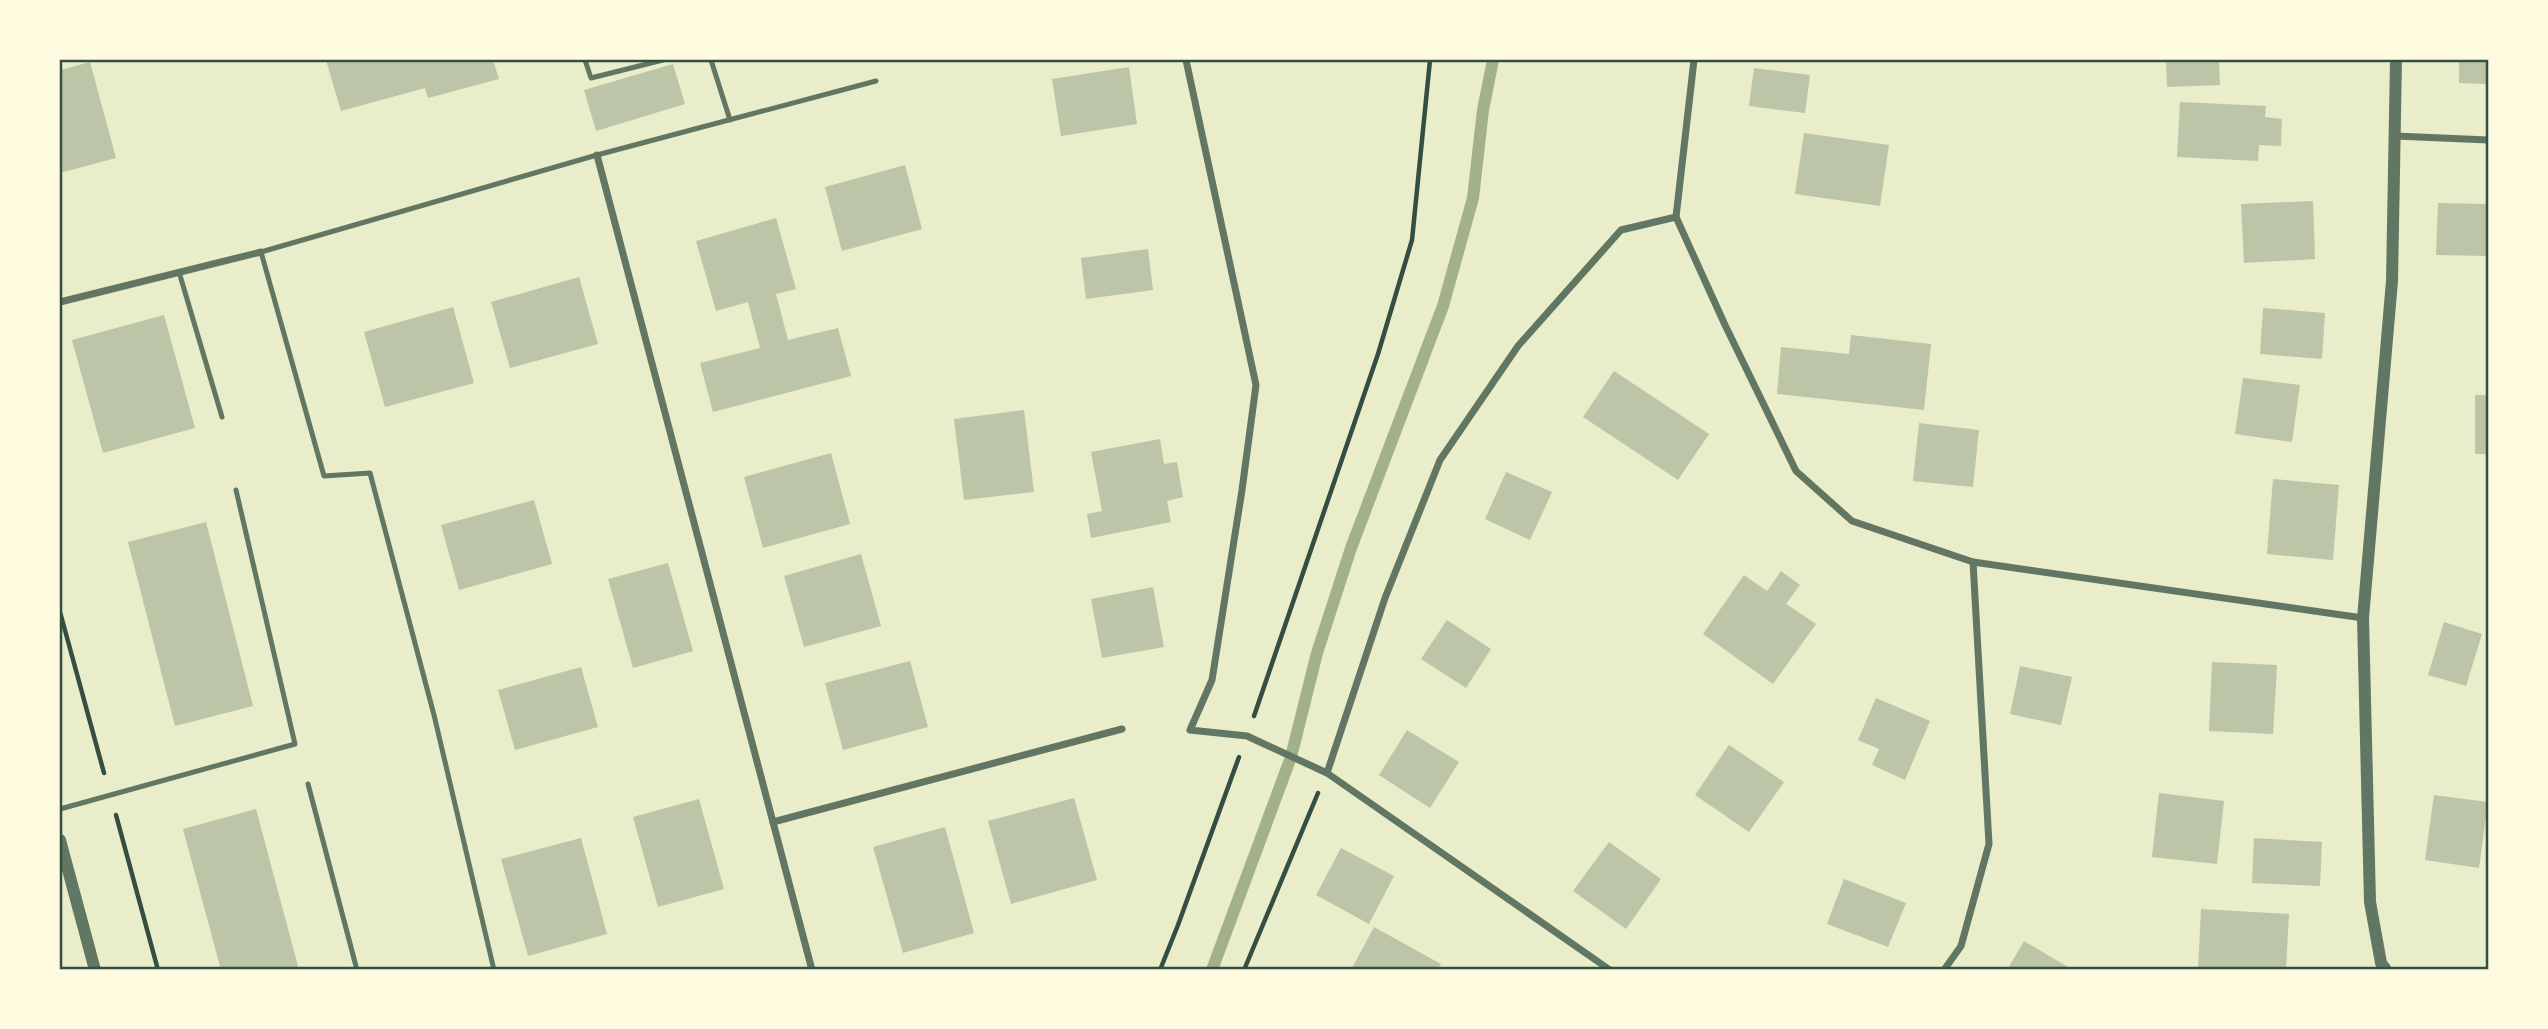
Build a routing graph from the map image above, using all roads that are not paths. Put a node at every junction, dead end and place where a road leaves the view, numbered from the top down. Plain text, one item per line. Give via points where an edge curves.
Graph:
1 (585, 60) edge
2 (663, 60) edge
3 (711, 60) edge
4 (1186, 60) edge
5 (1694, 60) edge
6 (2396, 60) edge
7 (876, 81) dead end
8 (730, 120) junction
9 (2395, 136) junction
10 (2488, 140) edge
11 (597, 155) junction
12 (1676, 217) junction
13 (261, 252) junction
14 (179, 272) junction
15 (60, 302) edge
16 (222, 417) dead end
17 (236, 490) dead end
18 (1973, 562) junction
19 (2363, 618) junction
20 (1122, 729) dead end
21 (1327, 773) junction
22 (308, 784) dead end
23 (60, 809) edge
24 (773, 822) junction
25 (60, 840) edge
26 (2382, 967) edge
27 (95, 970) edge
28 (357, 970) edge
29 (494, 970) edge
30 (812, 970) edge
31 (1610, 970) edge
32 (1944, 970) edge

1 - 2 lane via 591,78
3 - 8 lane
4 - 21 street via 1256,385 1212,680 1190,730 1247,736
5 - 12 street
6 - 9 street
7 - 8 lane
8 - 11 lane
9 - 10 street
9 - 19 street via 2392,281
11 - 13 lane
11 - 24 street
12 - 18 street via 1796,471 1852,521
12 - 21 street via 1621,230 1518,346 1440,460 1385,598
13 - 14 street
13 - 29 lane via 324,476 370,473 434,715
14 - 15 street
14 - 16 lane
17 - 23 lane via 295,744
18 - 19 street
18 - 32 street via 1989,844 1961,946
19 - 26 street via 2370,902
20 - 24 street
21 - 31 street
22 - 28 lane
24 - 30 street
25 - 27 street

